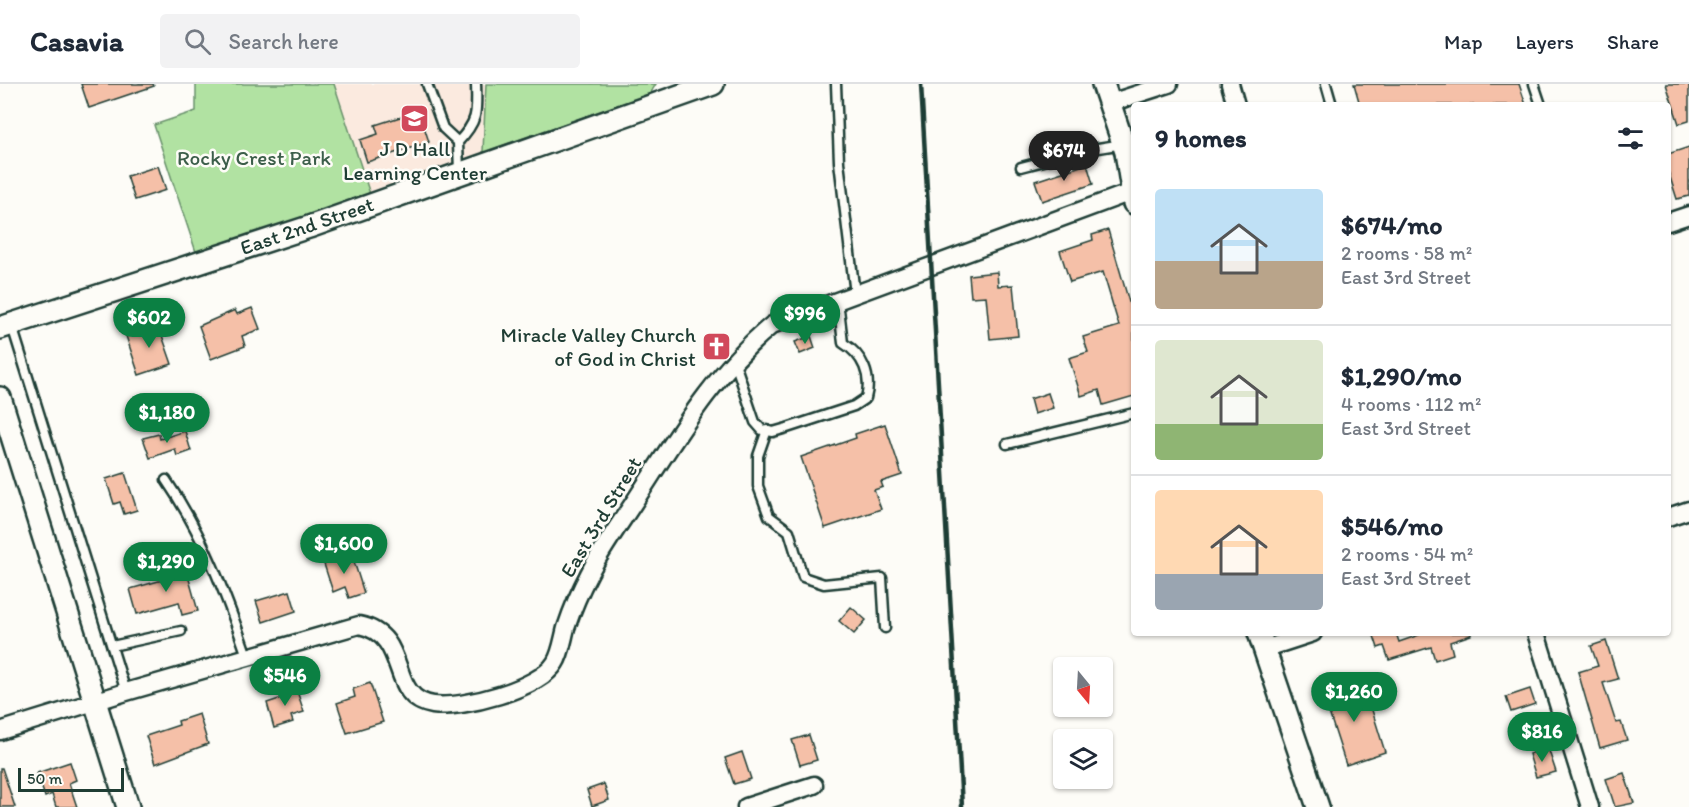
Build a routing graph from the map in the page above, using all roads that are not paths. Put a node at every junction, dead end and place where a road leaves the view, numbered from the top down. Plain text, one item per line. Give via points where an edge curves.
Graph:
1 (427, 84) edge
2 (476, 84) edge
3 (714, 84) edge
4 (836, 84) edge
5 (1169, 84) edge
6 (1230, 84) edge
7 (1326, 84) edge
8 (1534, 84) edge
9 (1107, 94) edge
10 (1235, 102) edge
11 (1331, 102) edge
12 (1540, 102) edge
13 (458, 142) junction
14 (1124, 144) junction
15 (1021, 167) dead end
16 (459, 172) junction
17 (1131, 185) edge
18 (1131, 198) edge
19 (1689, 215) edge
20 (1671, 221) edge
21 (855, 294) junction
22 (838, 301) junction
23 (6, 326) edge
24 (734, 360) junction
25 (0, 398) edge
26 (1131, 413) edge
27 (767, 430) junction
28 (1007, 444) dead end
29 (166, 480) dead end
30 (1689, 510) edge
31 (1671, 516) edge
32 (885, 628) dead end
33 (181, 631) dead end
34 (1294, 636) edge
35 (1537, 636) edge
36 (1262, 641) edge
37 (112, 646) junction
38 (247, 656) junction
39 (126, 692) junction
40 (96, 701) junction
41 (0, 731) edge
42 (814, 785) dead end
43 (128, 807) edge
44 (746, 807) edge
45 (1317, 807) edge
46 (1590, 807) edge

1 - 13 lane via 443,128
2 - 13 lane via 473,126
3 - 16 street, East 2nd Street
4 - 21 lane via 839,162
5 - 9 street
6 - 10 street
7 - 11 lane
8 - 12 lane
9 - 14 street
13 - 16 lane
14 - 15 lane
14 - 17 street
16 - 23 street, East 2nd Street via 309,227
18 - 21 street, East 3rd Street
19 - 20 street
21 - 22 street, East 3rd Street
22 - 24 street, East 3rd Street via 771,325
22 - 27 lane via 843,343 859,355 867,373 866,398 854,406 787,428
23 - 37 lane
24 - 27 lane via 755,422
24 - 38 street, East 3rd Street via 692,414 589,573 555,664 537,679 466,703 436,705 417,701 407,689 386,640 373,628 359,625
25 - 40 street
26 - 28 lane
27 - 32 lane via 758,456 758,486 770,516 789,531 803,577 824,584 882,578
29 - 38 lane via 203,543
30 - 31 street
33 - 37 lane
34 - 36 street
35 - 46 street
36 - 45 street
37 - 39 lane
38 - 39 street, East 3rd Street
39 - 40 street, East 3rd Street
40 - 41 street, East 3rd Street
40 - 43 street
42 - 44 street

